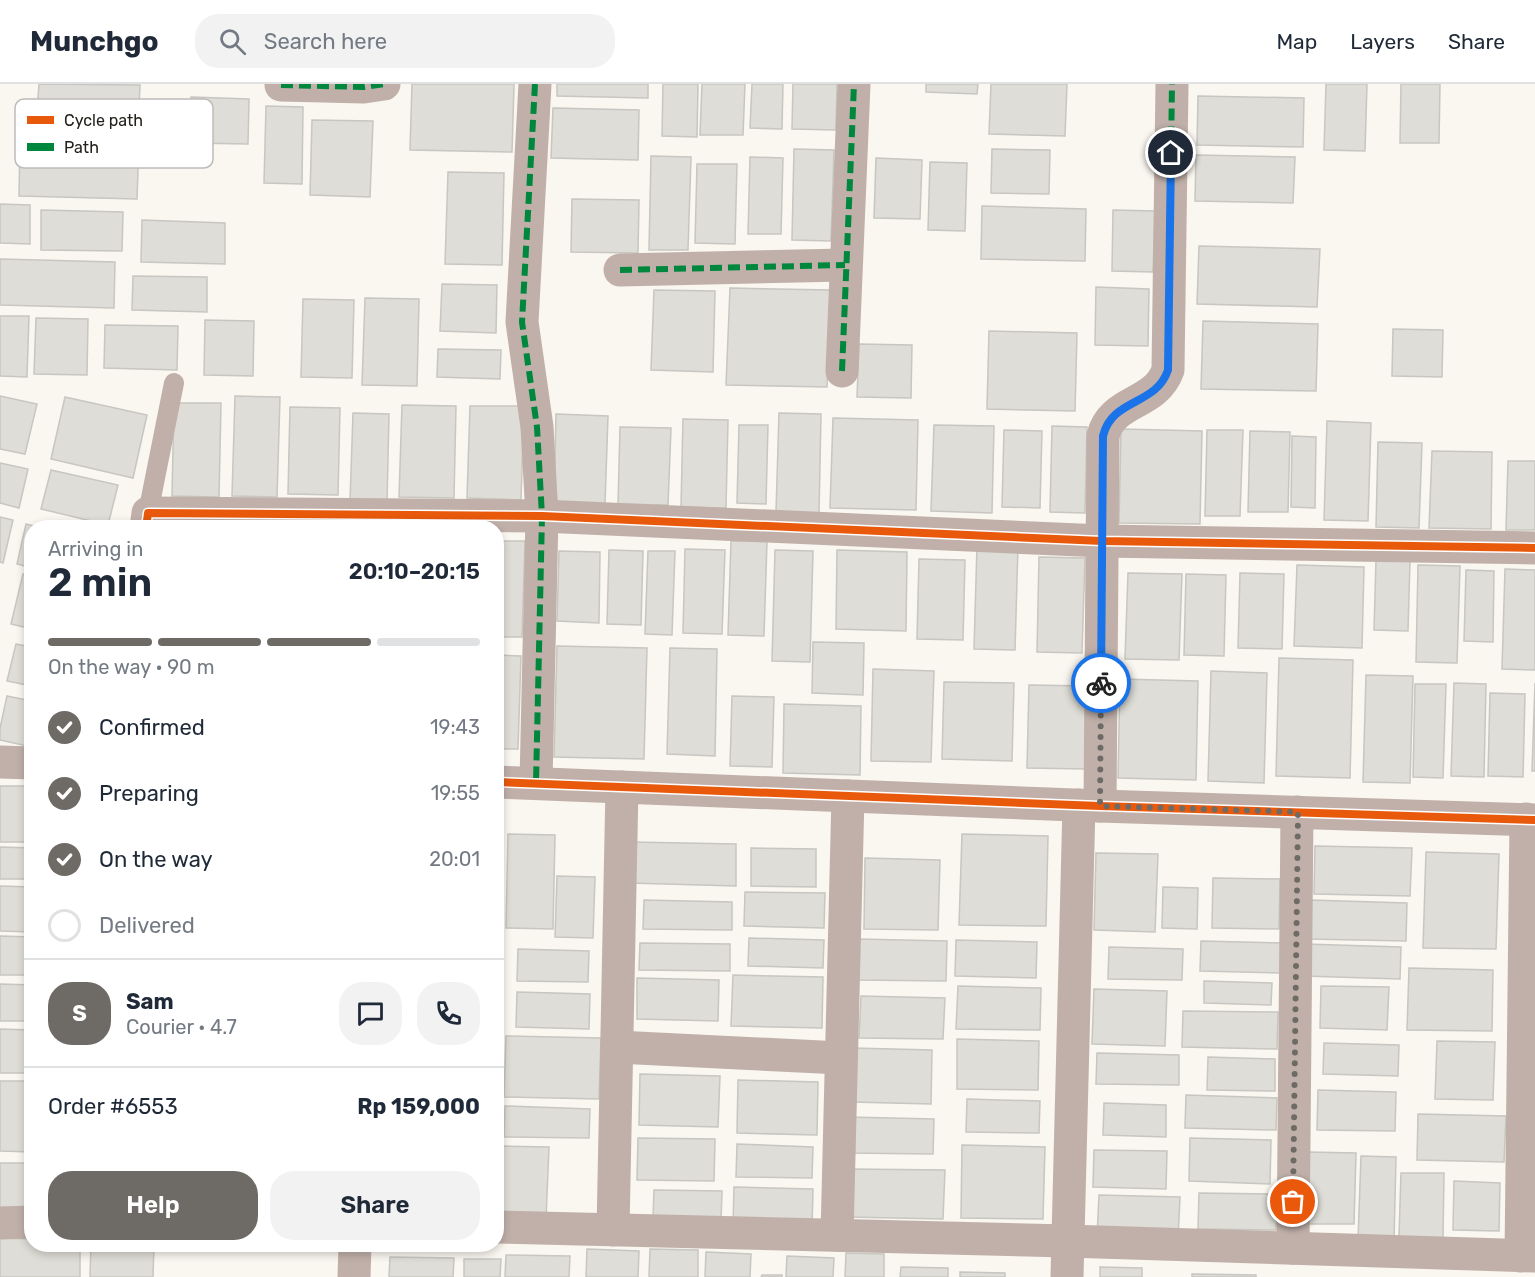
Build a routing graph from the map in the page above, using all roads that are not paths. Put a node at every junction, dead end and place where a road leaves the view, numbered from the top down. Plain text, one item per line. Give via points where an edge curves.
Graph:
1 (384, 84) edge
2 (535, 84) edge
3 (854, 84) edge
4 (1172, 84) edge
5 (281, 85) edge
6 (845, 265) junction
7 (620, 270) dead end
8 (843, 371) dead end
9 (174, 383) dead end
10 (543, 516) junction
11 (147, 520) edge
12 (226, 520) edge
13 (1102, 541) junction
14 (1535, 548) edge
15 (0, 762) edge
16 (24, 764) edge
17 (504, 782) edge
18 (536, 783) junction
19 (622, 787) junction
20 (848, 796) junction
21 (1089, 806) junction
22 (1298, 812) junction
23 (1531, 820) edge
24 (617, 1047) junction
25 (841, 1058) junction
26 (24, 1222) edge
27 (0, 1223) edge
28 (504, 1227) edge
29 (613, 1230) junction
30 (837, 1235) junction
31 (1067, 1240) junction
32 (1293, 1248) junction
33 (355, 1252) edge
34 (1528, 1256) edge
35 (1355, 1264) edge
36 (354, 1277) edge
37 (1067, 1277) edge

1 - 5 street
2 - 10 street via 522,322 537,427
3 - 6 street
4 - 13 street via 1168,370 1156,390 1120,410 1105,426
6 - 7 street
6 - 8 street
9 - 11 lane
10 - 12 street
10 - 13 street
10 - 18 street
13 - 14 street
13 - 21 street
15 - 16 street
17 - 18 street
18 - 19 street
19 - 20 street
19 - 24 street
20 - 21 street
20 - 25 street
21 - 22 street
21 - 31 street
22 - 23 street
22 - 32 street
23 - 34 street
24 - 25 street
24 - 29 street
25 - 30 street
26 - 27 street
28 - 29 street
29 - 30 street
30 - 31 street
31 - 32 street
31 - 37 street
32 - 35 street
33 - 36 street
34 - 35 street

